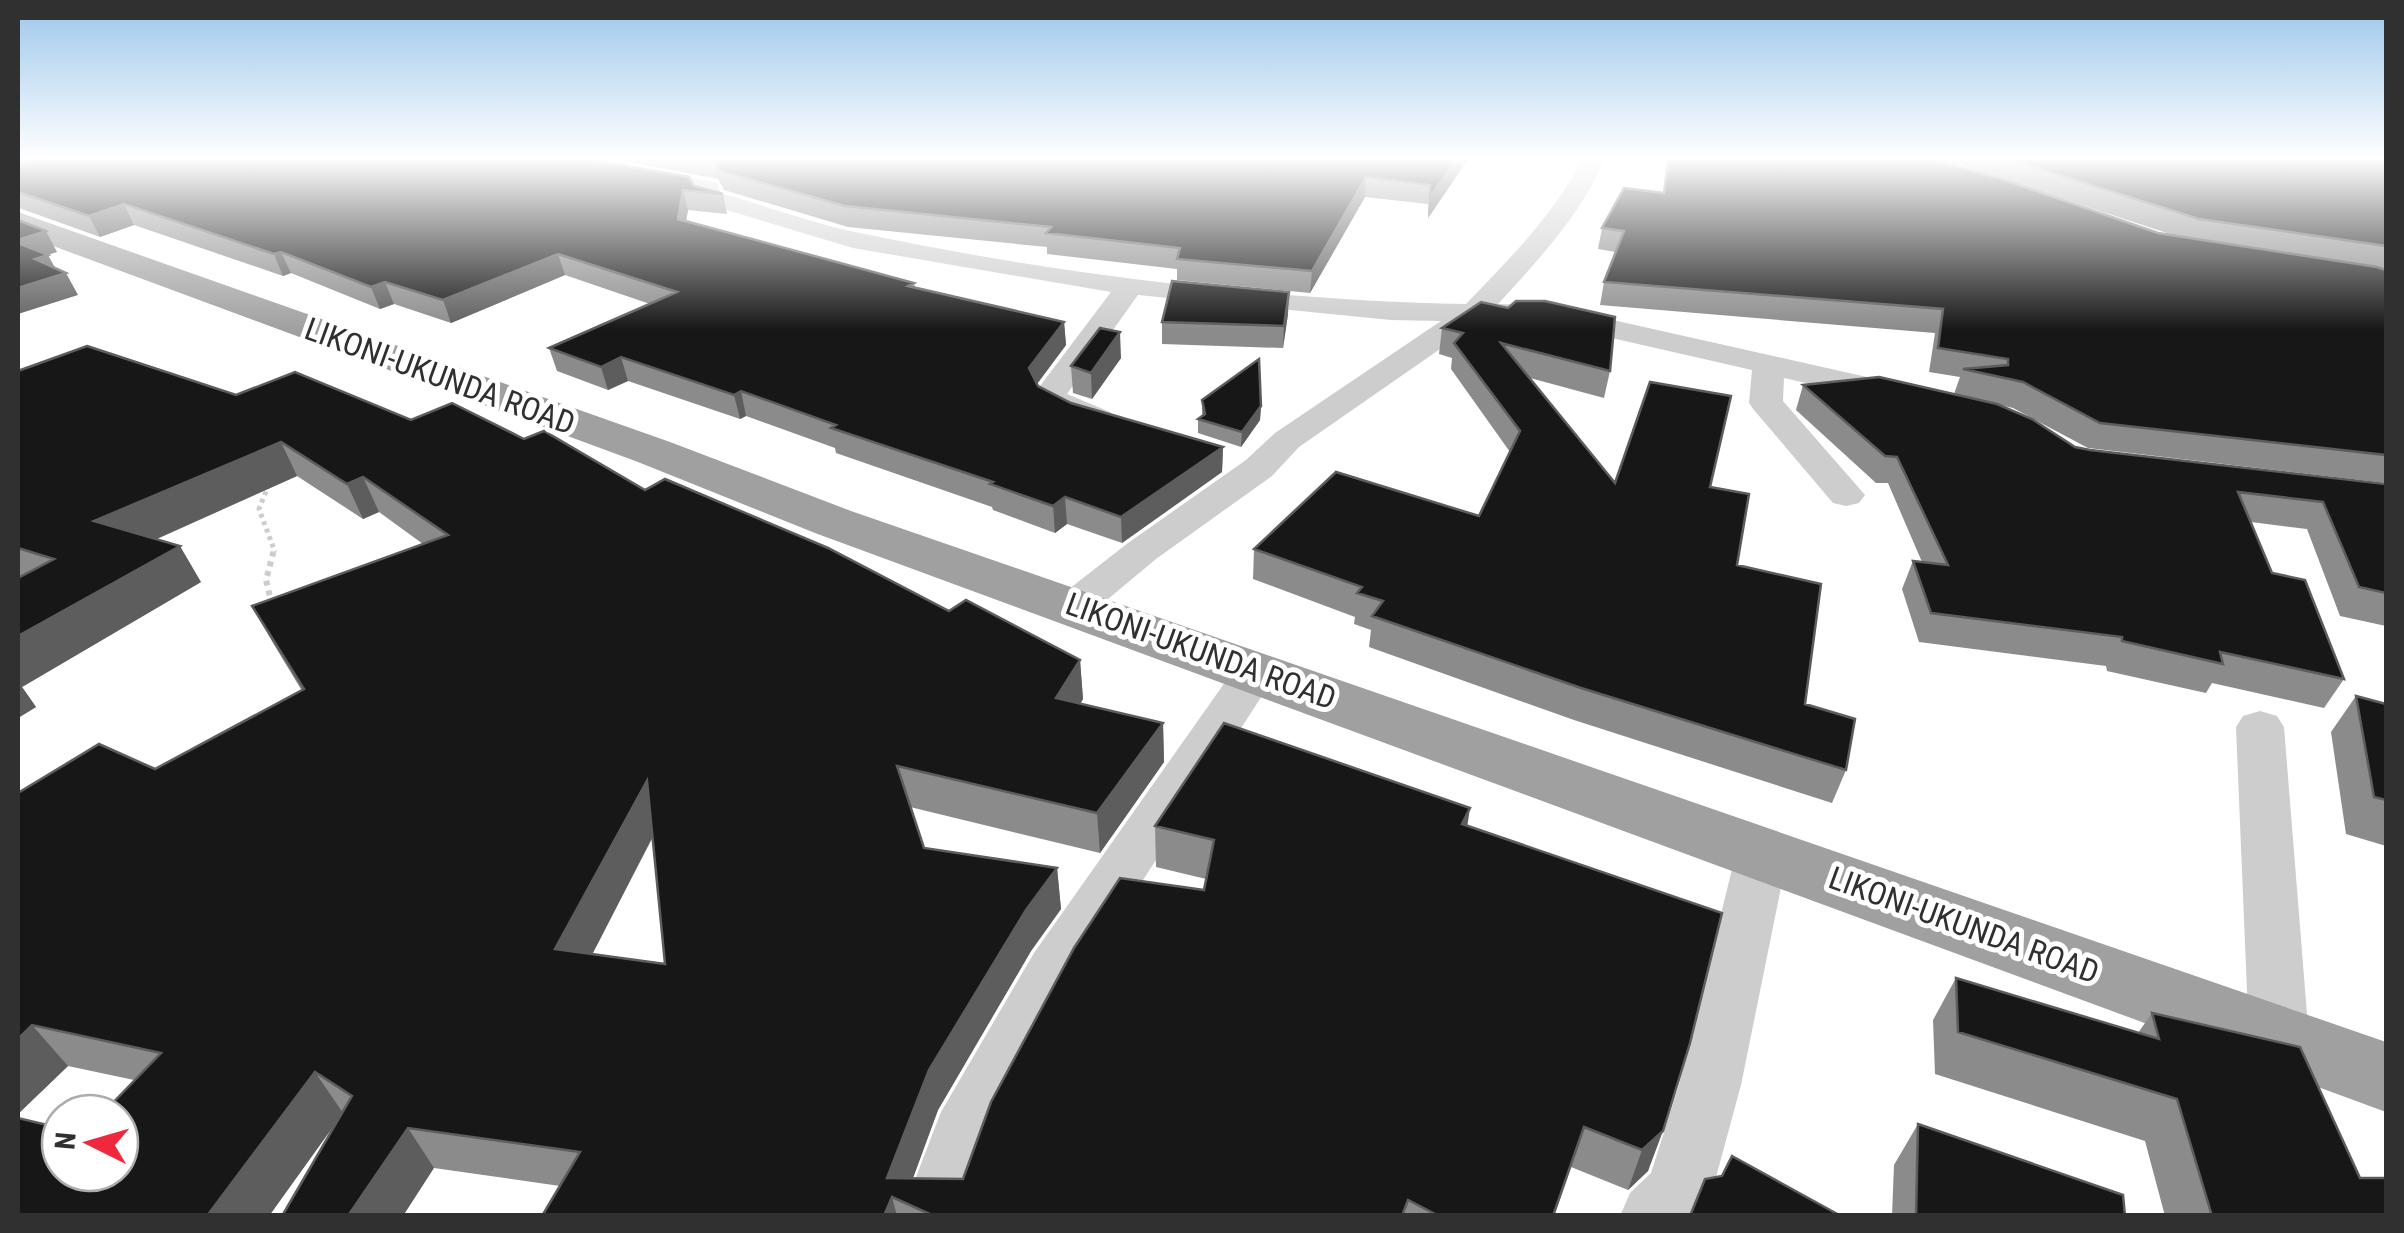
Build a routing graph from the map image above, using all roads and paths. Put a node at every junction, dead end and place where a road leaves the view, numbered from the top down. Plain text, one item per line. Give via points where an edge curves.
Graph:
1 (769, 216) edge
2 (1561, 216) edge
3 (18, 222) edge
4 (1130, 286) junction
5 (1475, 311) junction
6 (1768, 366) junction
7 (1930, 402) edge
8 (1136, 430) edge
9 (1224, 457) edge
10 (1259, 468) junction
11 (261, 470) edge
12 (1846, 494) dead end
13 (1074, 605) junction
14 (272, 607) edge
15 (1256, 671) junction
16 (2260, 727) dead end
17 (1762, 853) junction
18 (2278, 1038) junction
19 (2386, 1077) edge
20 (2310, 1109) edge
21 (935, 1216) edge
22 (1654, 1216) edge

1 - 4 street via 853,240
2 - 5 street
3 - 13 highway, LIKONI-UKUNDA ROAD
4 - 5 street via 1391,311
4 - 8 street via 1050,394 1082,414
5 - 6 street via 1546,314
5 - 10 street via 1287,440
6 - 7 street
6 - 12 street via 1766,403
9 - 10 street
10 - 13 street
11 - 14 path via 270,482 259,509 275,553 266,580
13 - 15 highway, LIKONI-UKUNDA ROAD
15 - 17 highway, LIKONI-UKUNDA ROAD
15 - 21 street via 1054,970 964,1133
16 - 18 street
17 - 18 highway, LIKONI-UKUNDA ROAD
17 - 22 street via 1700,1121 1678,1192
18 - 19 highway, LIKONI-UKUNDA ROAD
18 - 20 street

